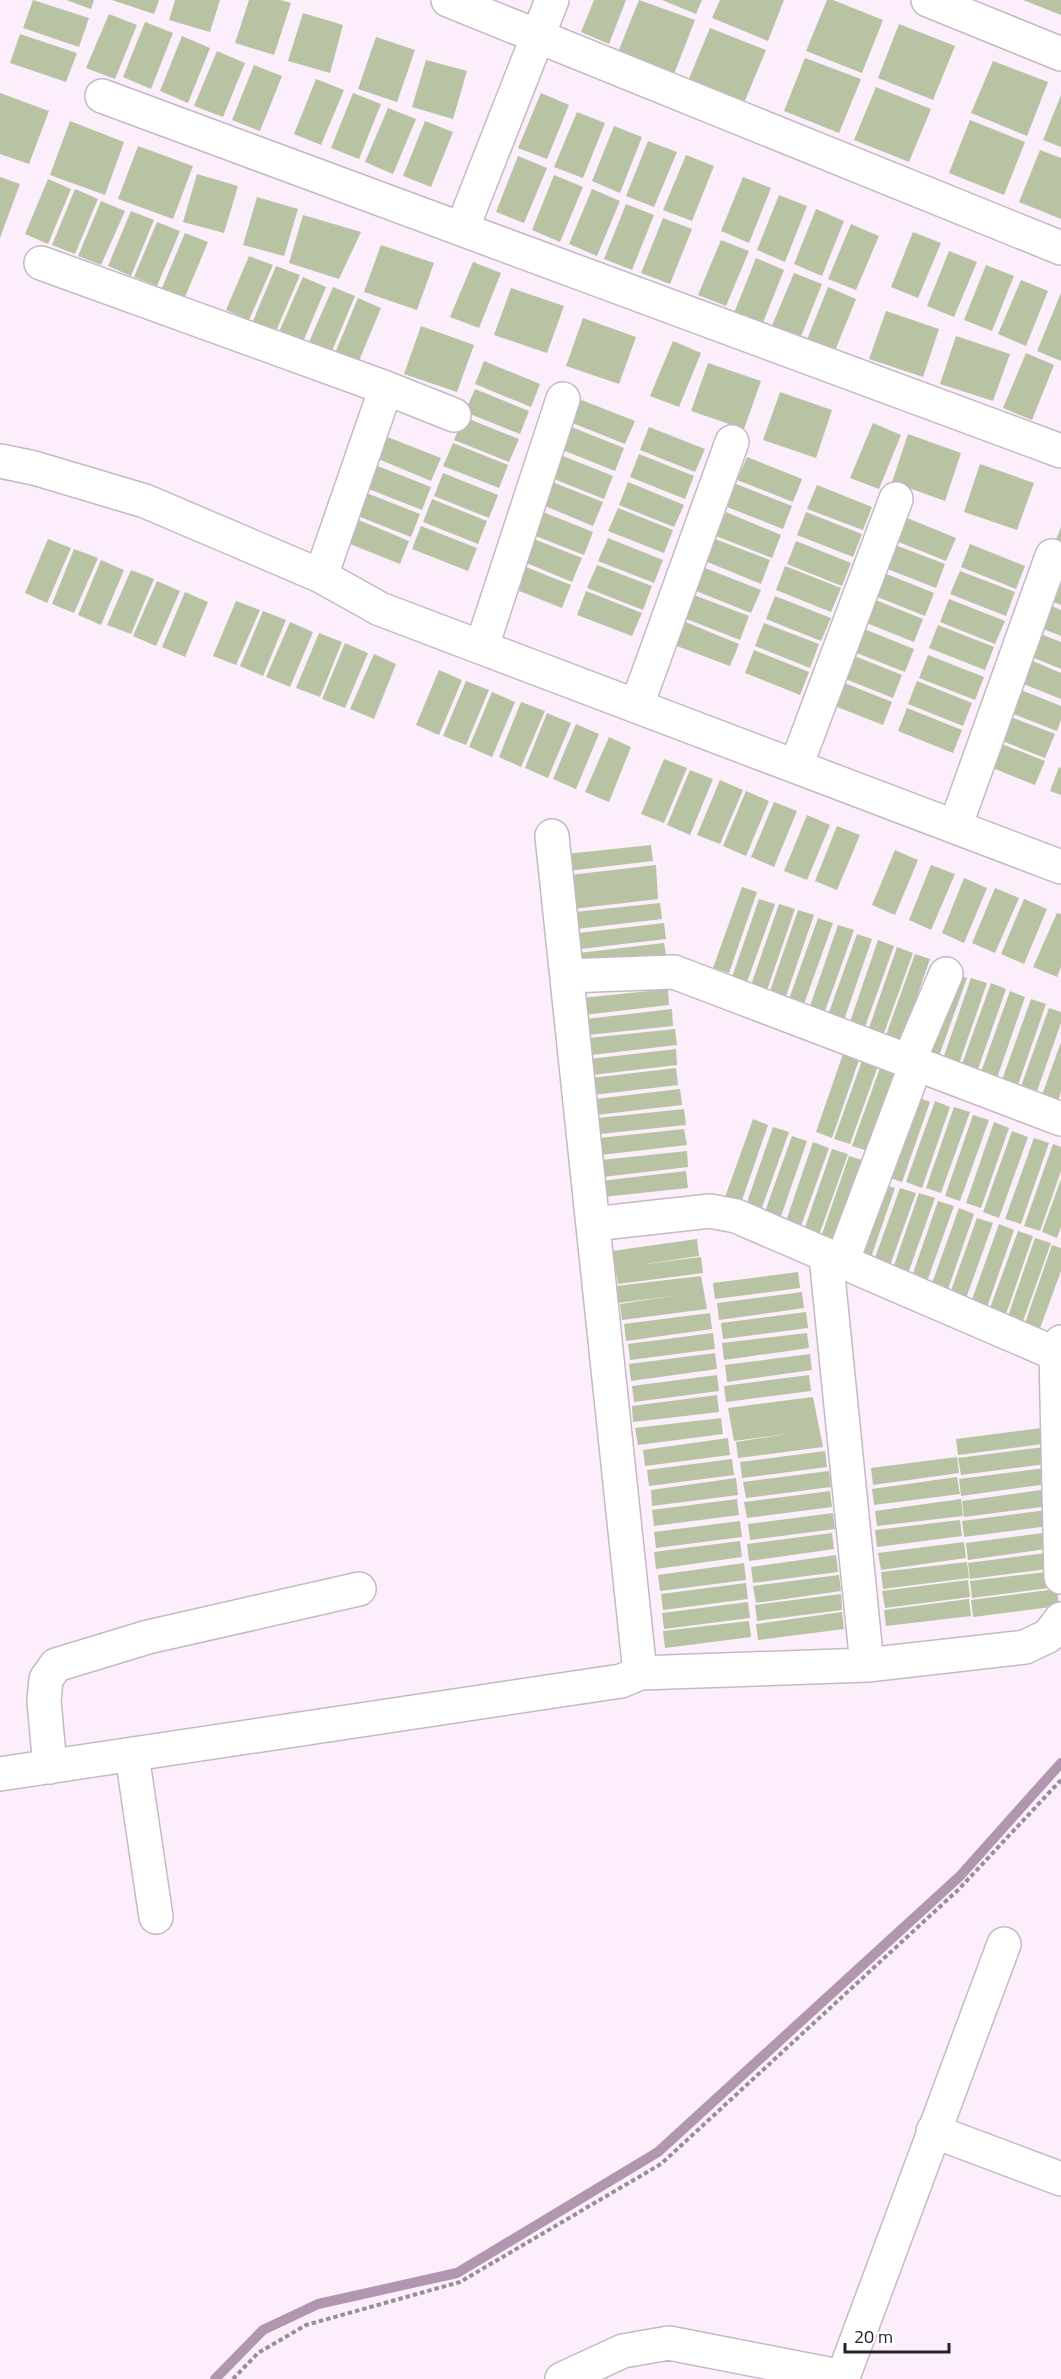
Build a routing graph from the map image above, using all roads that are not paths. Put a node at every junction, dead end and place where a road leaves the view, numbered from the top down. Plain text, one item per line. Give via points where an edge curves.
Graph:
1 (448, 0) edge
2 (552, 0) edge
3 (928, 0) edge
4 (537, 37) junction
5 (1061, 54) edge
6 (102, 96) dead end
7 (462, 229) junction
8 (1061, 248) edge
9 (41, 264) dead end
10 (386, 388) junction
11 (563, 399) dead end
12 (454, 415) dead end
13 (732, 442) dead end
14 (1061, 451) edge
15 (0, 461) edge
16 (896, 499) dead end
17 (1052, 556) dead end
18 (321, 576) junction
19 (482, 646) junction
20 (637, 705) junction
21 (796, 766) junction
22 (955, 826) junction
23 (552, 836) dead end
24 (1061, 867) edge
25 (946, 974) dead end
26 (567, 976) junction
27 (912, 1063) junction
28 (1061, 1119) edge
29 (593, 1224) junction
30 (834, 1259) junction
31 (1059, 1351) edge
32 (1061, 1577) edge
33 (359, 1589) dead end
34 (1061, 1618) edge
35 (867, 1665) junction
36 (640, 1673) junction
37 (132, 1755) junction
38 (50, 1767) junction
39 (0, 1774) edge
40 (156, 1917) dead end
41 (1004, 1944) dead end
42 (933, 2132) junction
43 (1061, 2179) edge
44 (842, 2378) edge
45 (562, 2379) edge

1 - 4 street
2 - 4 street
3 - 5 street
4 - 7 street
4 - 8 street
6 - 7 street
7 - 14 street
9 - 10 street
10 - 12 street
10 - 18 street
11 - 19 street
13 - 20 street
15 - 18 street via 145,501
16 - 21 street
17 - 22 street
18 - 19 street via 380,609
19 - 20 street
20 - 21 street
21 - 22 street
22 - 24 street
23 - 26 street
25 - 27 street
26 - 27 street via 674,972
26 - 29 street
27 - 28 street
27 - 30 street
29 - 30 street via 710,1211 736,1216
29 - 36 street
30 - 31 street
30 - 35 street
31 - 32 street
33 - 38 street via 148,1636 56,1665 46,1679 44,1701
34 - 35 street via 1048,1636 1024,1647
35 - 36 street
36 - 37 street via 621,1681
37 - 38 street
37 - 40 street
38 - 39 street
41 - 42 street
42 - 43 street
42 - 44 street
44 - 45 street via 669,2343 623,2351

